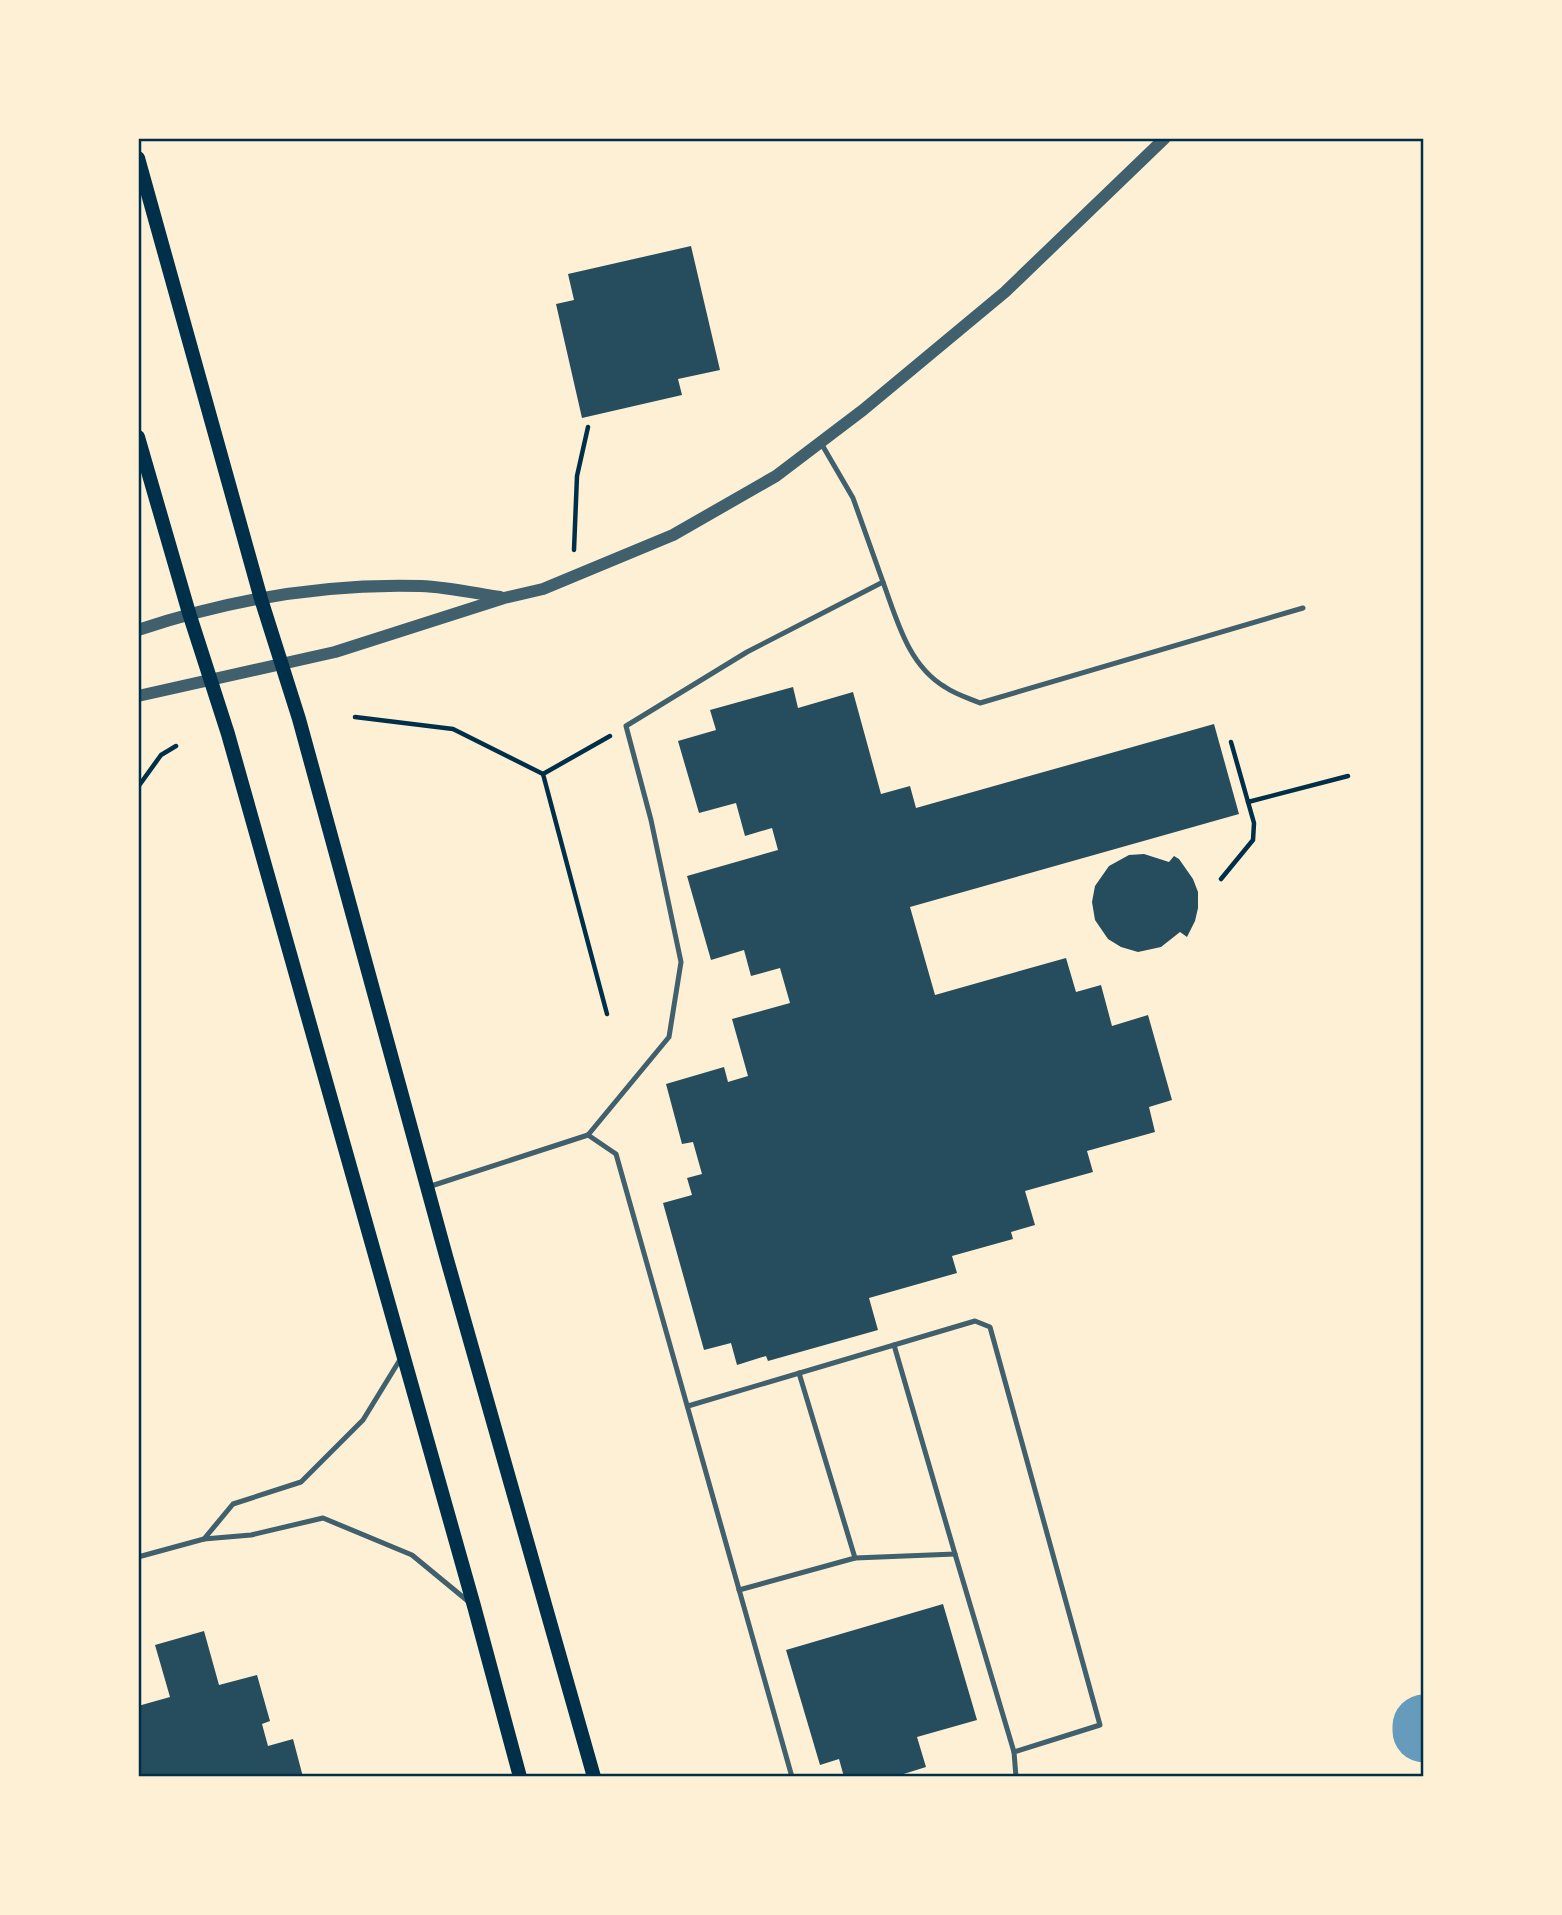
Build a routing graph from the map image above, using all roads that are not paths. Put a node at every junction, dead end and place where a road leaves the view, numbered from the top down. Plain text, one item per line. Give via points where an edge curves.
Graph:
1 (1165, 138) edge
2 (138, 159) edge
3 (138, 437) edge
4 (820, 441) junction
5 (883, 582) junction
6 (504, 598) junction
7 (261, 600) junction
8 (1303, 608) dead end
9 (188, 613) junction
10 (138, 630) edge
11 (283, 664) junction
12 (210, 678) junction
13 (138, 696) edge
14 (587, 1135) junction
15 (428, 1187) junction
16 (894, 1345) junction
17 (402, 1356) junction
18 (799, 1373) junction
19 (688, 1406) junction
20 (204, 1539) junction
21 (955, 1554) junction
22 (138, 1557) edge
23 (855, 1558) junction
24 (739, 1590) junction
25 (474, 1606) junction
26 (1014, 1752) junction
27 (520, 1777) edge
28 (594, 1777) edge
29 (792, 1777) edge
30 (1016, 1777) edge

1 - 4 street via 1005,292
2 - 7 main road
3 - 9 main road
4 - 5 lane via 853,498
4 - 6 street via 776,475 673,535 543,589
5 - 8 lane via 902,636 920,664 944,687 980,703
5 - 14 lane via 747,652 626,726 681,962 669,1037
6 - 7 street via 422,586 314,589
6 - 11 street
7 - 9 street
7 - 11 main road
9 - 10 street
9 - 12 main road
11 - 12 street
11 - 15 main road
12 - 13 street
12 - 17 main road
14 - 15 lane
14 - 19 lane via 616,1154
15 - 28 main road
16 - 18 lane
16 - 21 lane
16 - 26 lane via 975,1321 990,1327 1100,1725
17 - 20 lane via 363,1420 301,1482 233,1504
17 - 25 main road
18 - 19 lane
18 - 23 lane
19 - 24 lane
20 - 22 lane
20 - 25 lane via 251,1535 324,1518 412,1555
21 - 23 lane
21 - 26 lane
23 - 24 lane
24 - 29 lane
25 - 27 main road
26 - 30 lane

